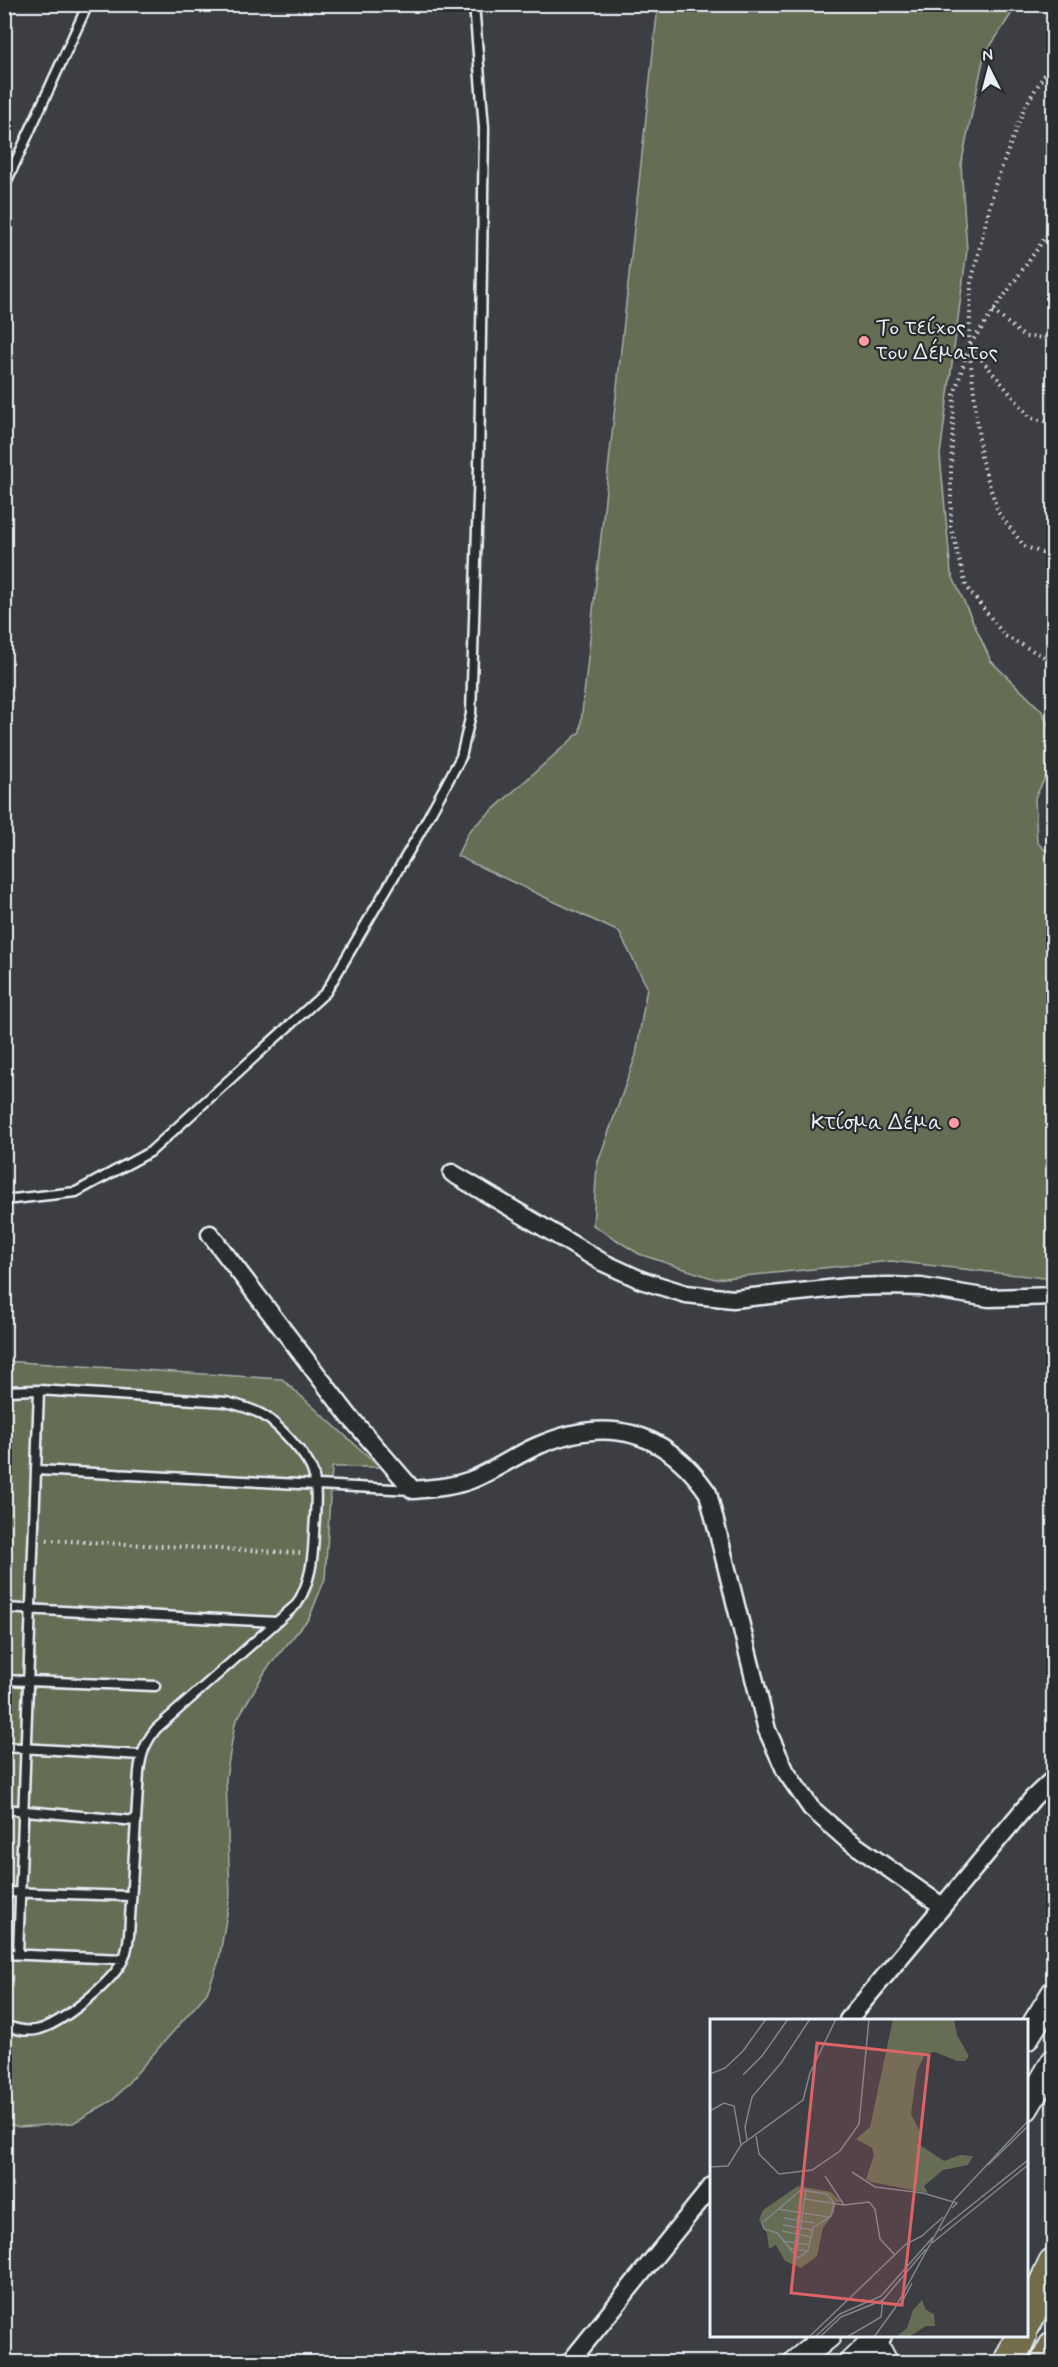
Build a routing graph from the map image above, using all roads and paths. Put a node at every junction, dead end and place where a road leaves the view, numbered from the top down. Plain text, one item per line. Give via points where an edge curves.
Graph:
1 (88, 4) edge
2 (474, 4) edge
3 (1053, 59) edge
4 (4, 187) edge
5 (1053, 225) edge
6 (993, 311) junction
7 (1053, 338) edge
8 (969, 346) junction
9 (1053, 423) edge
10 (1053, 547) edge
11 (1053, 662) edge
12 (452, 1173) dead end
13 (4, 1200) edge
14 (210, 1234) dead end
15 (1053, 1296) edge
16 (39, 1390) junction
17 (4, 1391) edge
18 (37, 1470) junction
19 (315, 1485) junction
20 (413, 1490) junction
21 (35, 1540) junction
22 (313, 1554) junction
23 (4, 1608) edge
24 (32, 1610) junction
25 (277, 1622) junction
26 (4, 1680) edge
27 (29, 1681) junction
28 (155, 1686) dead end
29 (4, 1747) edge
30 (26, 1748) junction
31 (141, 1755) junction
32 (1053, 1778) edge
33 (4, 1809) edge
34 (24, 1811) junction
35 (136, 1821) junction
36 (4, 1892) edge
37 (21, 1892) junction
38 (131, 1896) junction
39 (942, 1906) junction
40 (4, 1954) edge
41 (18, 1954) junction
42 (123, 1959) junction
43 (1053, 1993) edge
44 (849, 2019) edge
45 (4, 2025) edge
46 (1028, 2035) edge
47 (1053, 2061) edge
48 (1028, 2105) edge
49 (710, 2187) edge
50 (1053, 2263) edge
51 (1028, 2319) edge
52 (827, 2337) edge
53 (841, 2337) edge
54 (875, 2337) edge
55 (1021, 2337) edge
56 (1053, 2347) edge
57 (856, 2361) edge
58 (570, 2362) edge
59 (796, 2362) edge
60 (885, 2362) edge
61 (1009, 2362) edge
62 (1046, 2362) edge

1 - 4 lane
2 - 13 lane via 484,128 479,466 471,714 461,757 326,992 150,1152 76,1192
3 - 8 path via 1024,108 995,185 971,283
5 - 6 path
6 - 7 path via 1025,337
6 - 8 path
8 - 9 path via 1031,418
8 - 10 path via 981,458 998,512 1024,546 1042,553
8 - 11 path via 954,395 951,469 951,526 966,586 1005,636
12 - 15 street via 602,1262 640,1280 686,1294 733,1299 889,1286 989,1298
14 - 20 street via 342,1408
16 - 17 lane
16 - 18 lane
16 - 19 lane via 226,1402 246,1407 264,1415 298,1450 312,1471
18 - 19 lane
18 - 21 lane
19 - 20 lane
19 - 22 lane
20 - 39 street via 446,1487 472,1479 536,1446 589,1430 613,1429 640,1435 672,1452 708,1493 767,1730 786,1772 811,1808 845,1838
21 - 22 path
21 - 24 lane
22 - 25 lane via 306,1589 297,1604
23 - 24 lane
24 - 25 lane
24 - 27 lane
25 - 31 lane via 156,1729
26 - 27 lane
27 - 28 lane
27 - 30 lane
29 - 30 lane
30 - 31 lane
30 - 34 lane
31 - 35 lane
32 - 39 street
33 - 34 lane
34 - 35 lane
34 - 37 lane
35 - 38 lane
36 - 37 lane
37 - 38 lane
37 - 41 lane
38 - 42 lane
39 - 44 street
40 - 41 lane
41 - 42 lane
42 - 45 lane via 109,1979 51,2025 20,2030
43 - 46 main road
47 - 48 main road
49 - 58 street
50 - 51 highway
52 - 59 main road
53 - 57 main road
54 - 57 main road
54 - 60 main road
55 - 61 highway
56 - 62 highway

